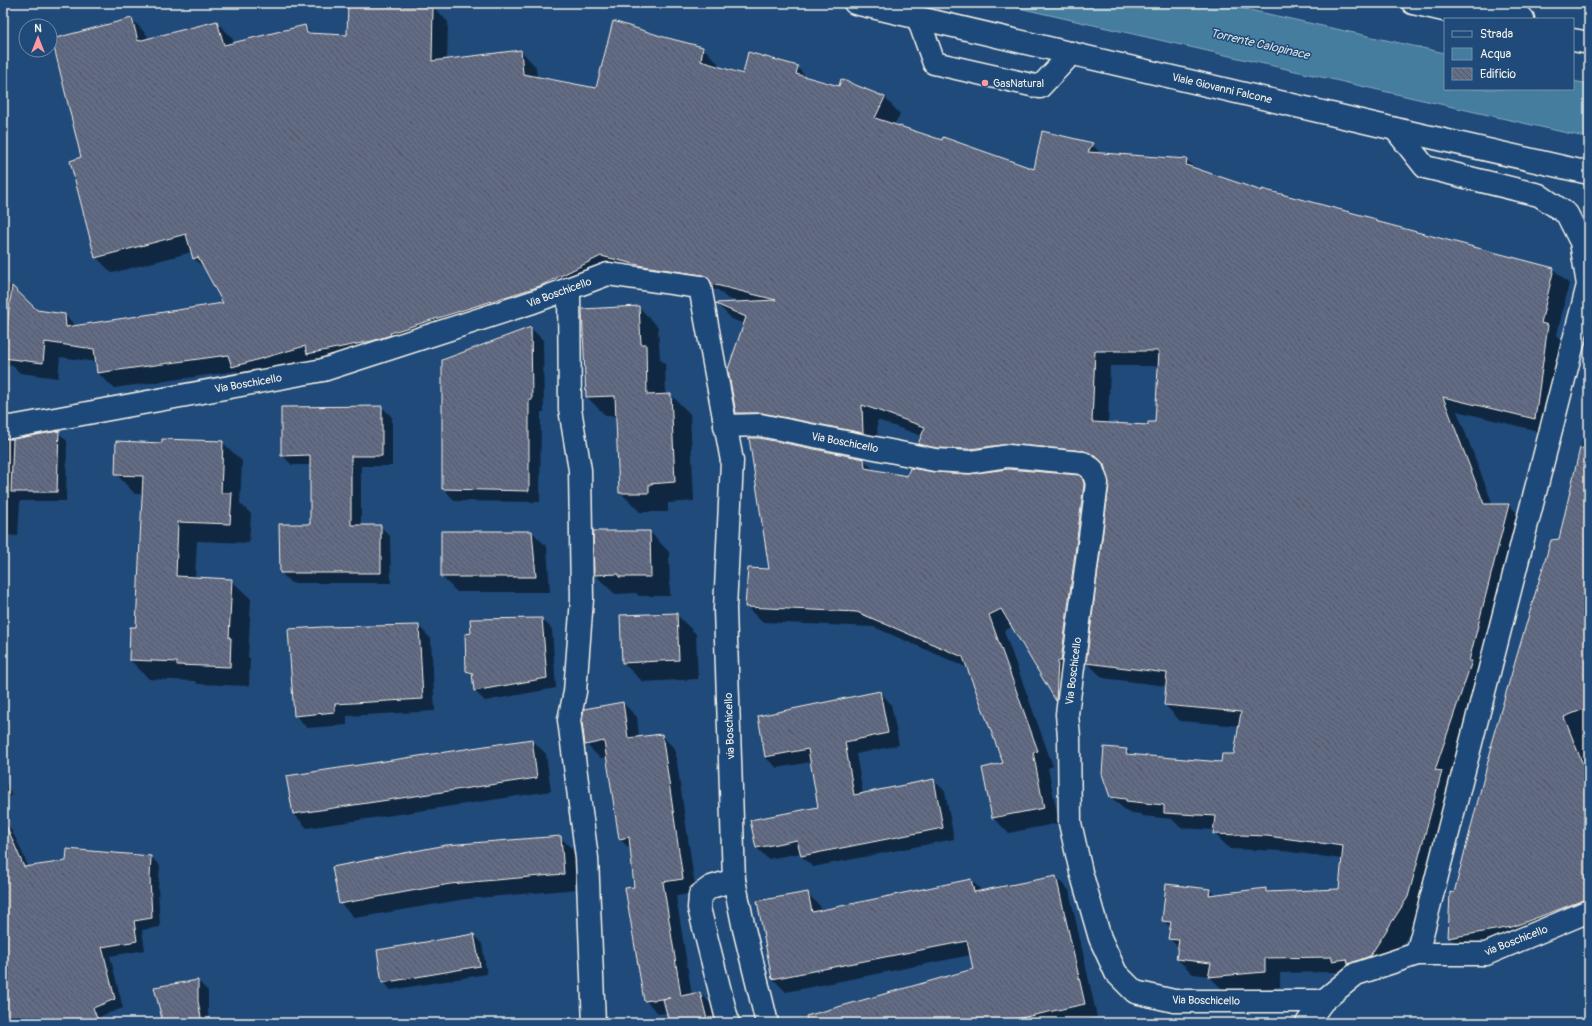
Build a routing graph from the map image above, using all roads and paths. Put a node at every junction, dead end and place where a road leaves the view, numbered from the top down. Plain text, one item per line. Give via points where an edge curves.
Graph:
1 (855, 3) edge
2 (1413, 3) edge
3 (1490, 3) edge
4 (918, 18) junction
5 (1479, 18) edge
6 (1521, 18) edge
7 (1574, 40) edge
8 (1589, 43) edge
9 (1072, 53) junction
10 (1395, 129) junction
11 (1589, 172) edge
12 (1589, 284) edge
13 (568, 289) junction
14 (3, 426) edge
15 (725, 426) junction
16 (734, 880) junction
17 (1589, 911) edge
18 (1417, 954) junction
19 (1323, 1001) junction
20 (594, 1023) edge
21 (728, 1023) edge
22 (767, 1023) edge
23 (1307, 1023) edge

1 - 4 street, Viale Giovanni Falcone
2 - 5 street
3 - 6 street
4 - 9 street, Viale Giovanni Falcone
4 - 9 street via 934,63 1040,87
7 - 8 street
9 - 10 street, Viale Giovanni Falcone
10 - 11 street, Viale Giovanni Falcone
10 - 12 street via 1425,167 1539,195 1567,214 1581,242
12 - 18 street
13 - 14 street, Via Boschicello via 323,370 11,427
13 - 15 street, Via Boschicello via 608,274 700,287
13 - 20 street via 570,409 580,470 582,599 575,692 568,720 587,858
15 - 16 street, via Boschicello via 732,461 725,609
15 - 19 street, Via Boschicello via 760,425 935,460 970,462 1008,456 1083,463 1092,469 1097,483 1067,714 1070,823 1100,938 1116,973 1135,992 1174,1001
16 - 21 street via 711,887 700,895 699,908
16 - 22 street, via Boschicello
17 - 18 street, via Boschicello via 1486,954
18 - 19 street, via Boschicello via 1356,974
19 - 23 street, via Boschicello

